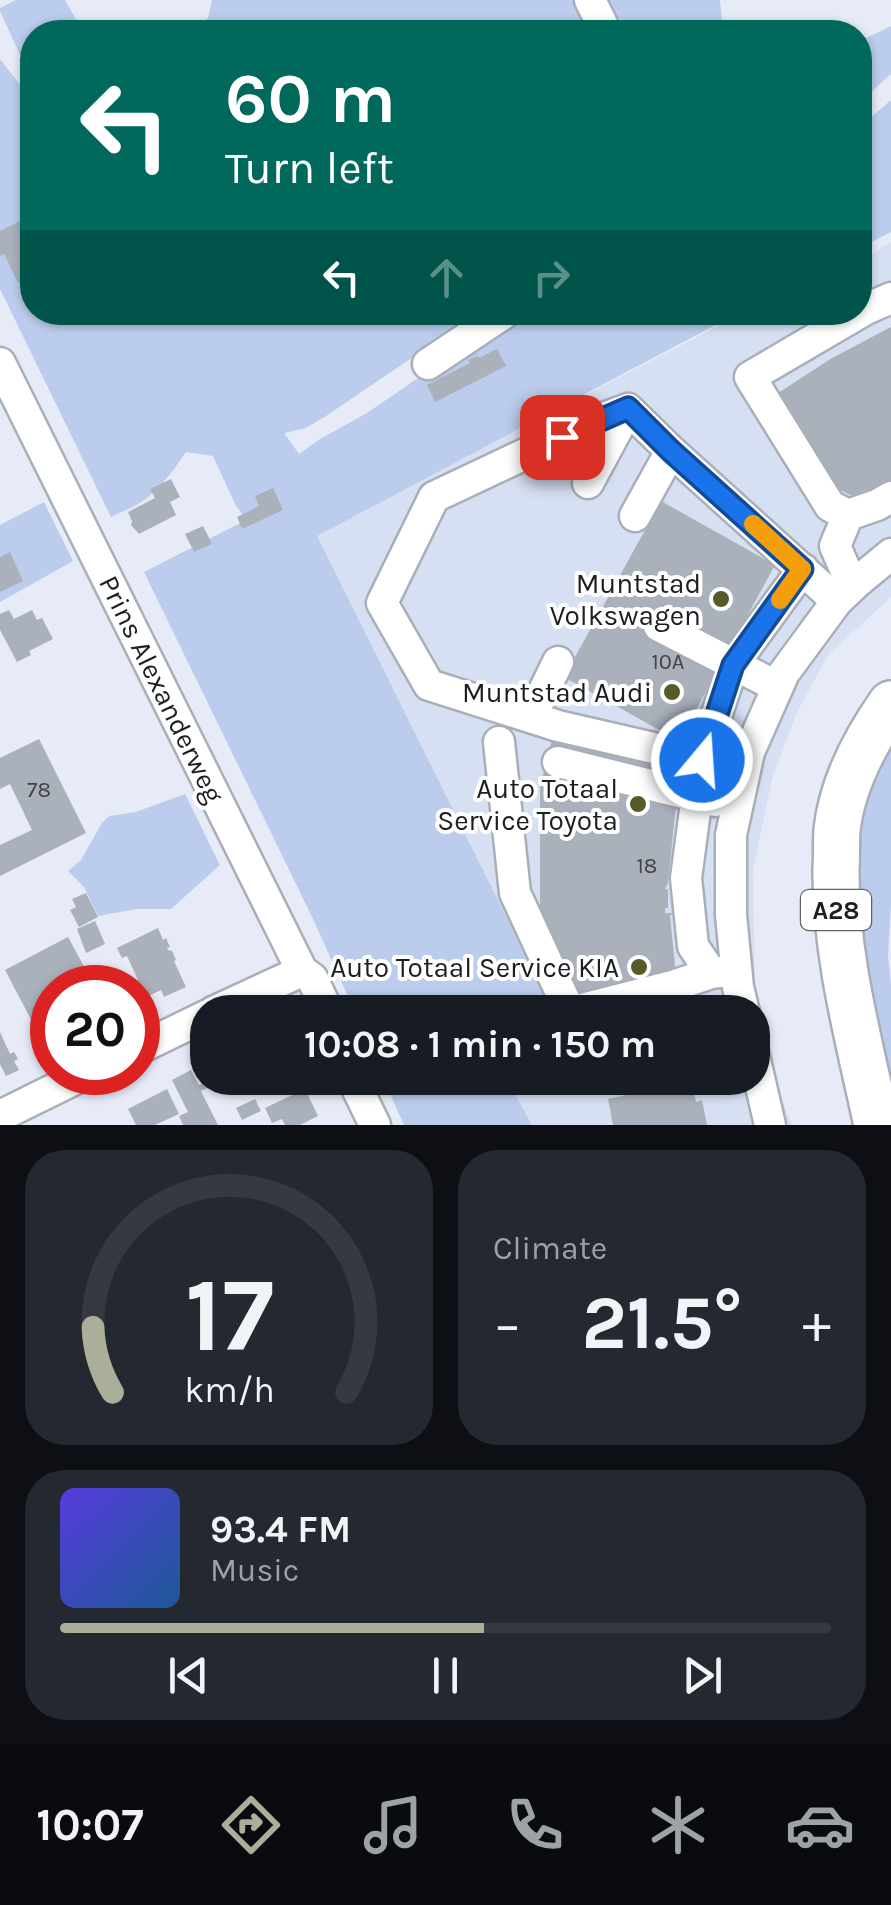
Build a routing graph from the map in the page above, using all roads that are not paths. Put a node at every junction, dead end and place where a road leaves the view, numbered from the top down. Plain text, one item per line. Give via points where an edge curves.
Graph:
1 (486, 325) edge
2 (839, 325) edge
3 (0, 363) edge
4 (428, 364) dead end
5 (628, 408) junction
6 (671, 451) junction
7 (588, 483) dead end
8 (891, 497) edge
9 (848, 515) junction
10 (635, 516) dead end
11 (891, 554) edge
12 (802, 569) junction
13 (847, 592) junction
14 (658, 626) dead end
15 (558, 662) dead end
16 (733, 665) junction
17 (778, 687) junction
18 (891, 704) edge
19 (531, 717) junction
20 (500, 742) dead end
21 (702, 760) junction
22 (558, 762) dead end
23 (745, 770) junction
24 (698, 796) junction
25 (738, 804) junction
26 (302, 970) junction
27 (733, 986) edge
28 (250, 995) edge
29 (320, 995) edge
30 (699, 995) edge
31 (190, 1024) edge
32 (160, 1038) edge
33 (43, 1095) edge
34 (360, 1095) edge
35 (763, 1095) edge
36 (0, 1116) edge
37 (375, 1125) edge
38 (770, 1125) edge
39 (877, 1125) edge

1 - 4 street
2 - 9 street via 750,377 830,506
3 - 26 street, Prins Alexanderweg
5 - 6 street
5 - 7 street
5 - 19 street via 434,498 382,604 430,685
6 - 10 street
6 - 12 street
8 - 9 street
9 - 13 street via 835,546
11 - 13 street
12 - 13 street
12 - 16 street
13 - 17 street
14 - 16 street
15 - 19 street
16 - 17 street
16 - 21 street
17 - 23 street
18 - 39 highway, A28 via 852,772 837,828 836,908
19 - 21 street
20 - 27 street via 515,893 570,1012 676,985
21 - 23 street
22 - 24 street
23 - 25 street
24 - 25 street
24 - 27 street via 686,878 693,946
25 - 27 street via 731,835
26 - 28 street
26 - 29 street, Prins Alexanderweg
27 - 30 street
31 - 32 street
33 - 36 street
34 - 37 street
35 - 38 street

